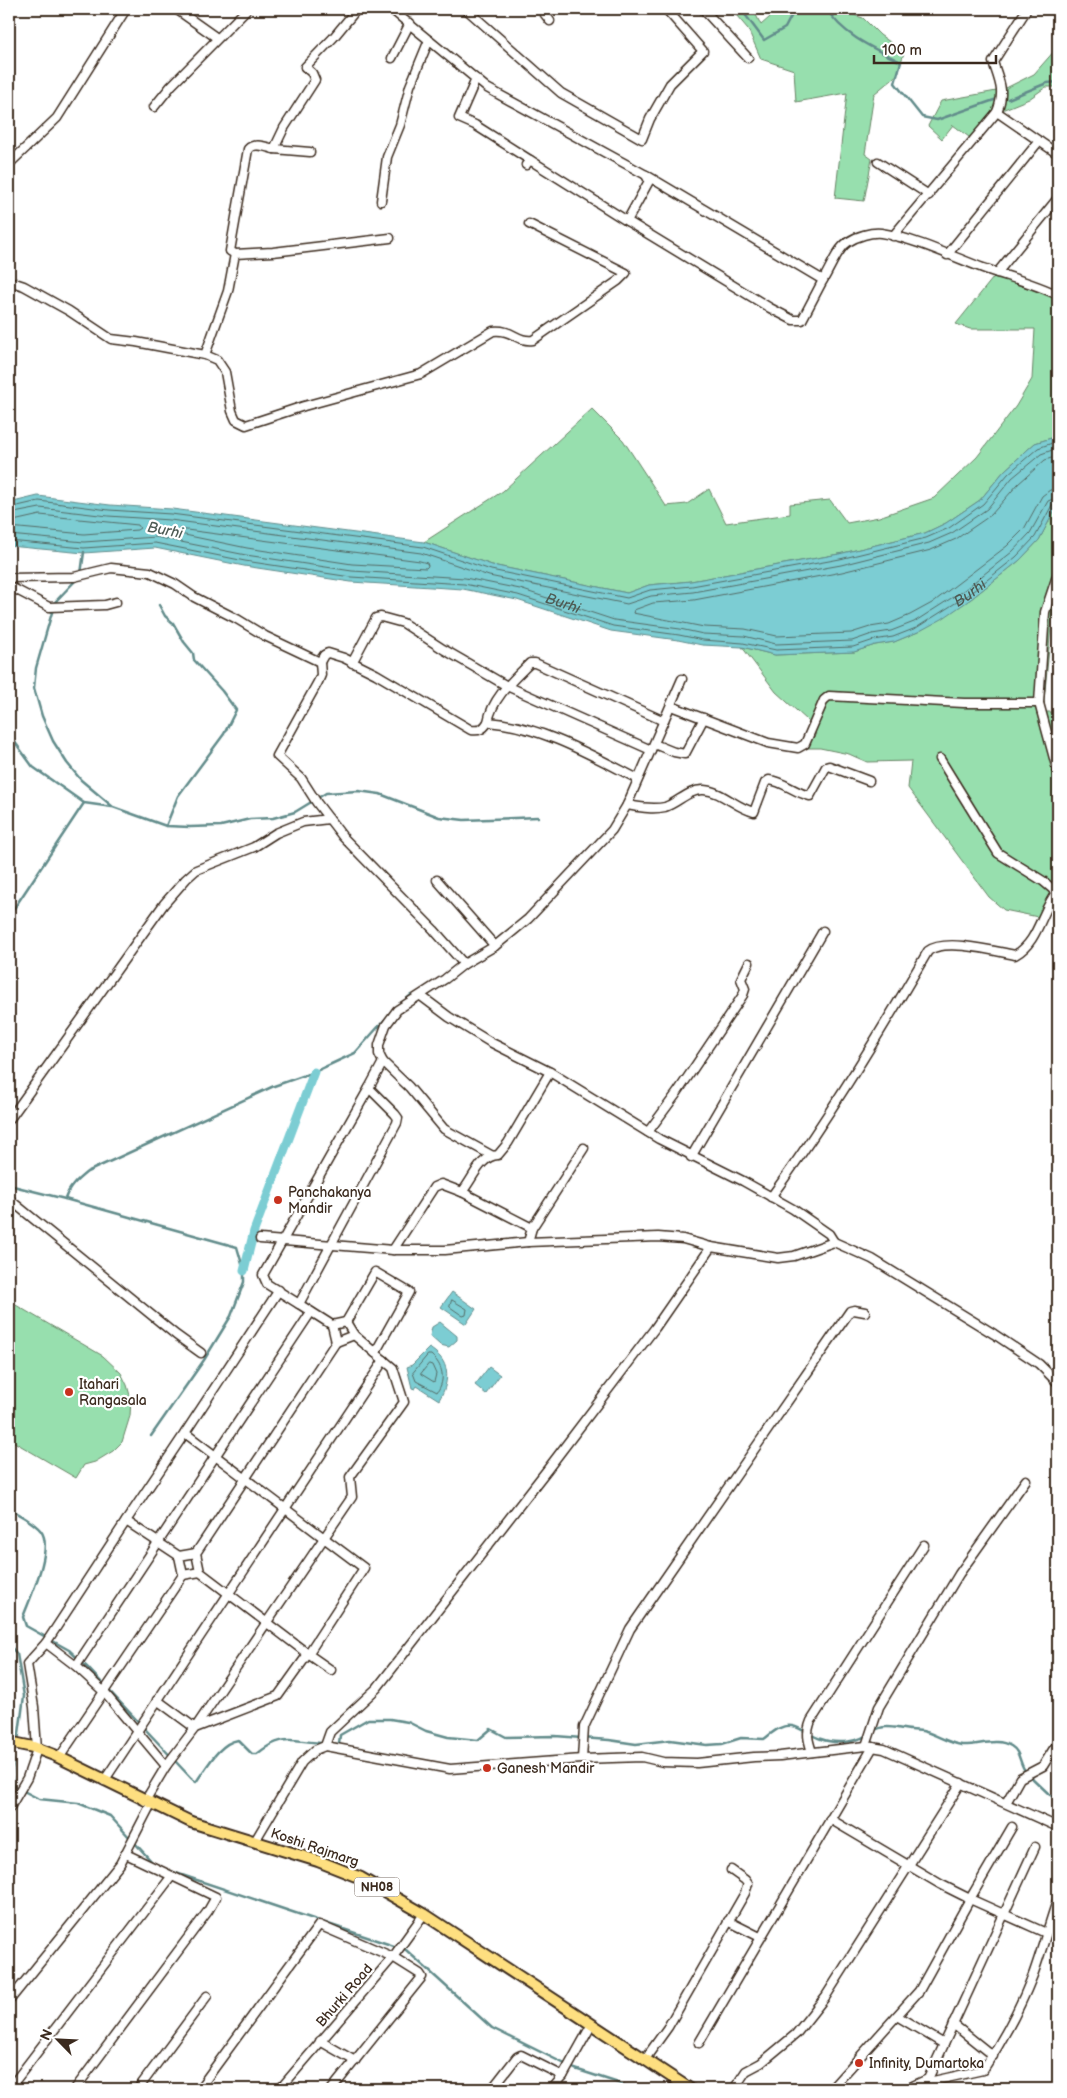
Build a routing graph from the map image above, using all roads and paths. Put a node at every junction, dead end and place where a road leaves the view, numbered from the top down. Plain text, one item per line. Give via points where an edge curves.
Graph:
1 (126, 9) edge
2 (176, 9) edge
3 (247, 9) edge
4 (357, 9) edge
5 (391, 9) edge
6 (466, 9) edge
7 (541, 9) edge
8 (666, 9) edge
9 (703, 9) edge
10 (1027, 9) edge
11 (550, 21) dead end
12 (410, 23) junction
13 (217, 38) junction
14 (429, 40) junction
15 (392, 58) dead end
16 (748, 58) dead end
17 (476, 79) junction
18 (154, 107) dead end
19 (997, 112) junction
20 (1039, 140) junction
21 (274, 149) junction
22 (310, 152) dead end
23 (1058, 154) edge
24 (878, 162) dead end
25 (9, 164) edge
26 (646, 174) junction
27 (929, 195) junction
28 (1058, 198) edge
29 (381, 201) dead end
30 (627, 221) junction
31 (529, 224) dead end
32 (893, 236) junction
33 (390, 238) dead end
34 (235, 254) junction
35 (947, 255) junction
36 (997, 273) junction
37 (823, 280) junction
38 (9, 281) edge
39 (1058, 295) edge
40 (205, 355) junction
41 (1058, 573) edge
42 (9, 578) edge
43 (9, 586) edge
44 (116, 602) dead end
45 (320, 662) junction
46 (352, 663) junction
47 (682, 679) dead end
48 (507, 686) junction
49 (1039, 703) junction
50 (671, 706) junction
51 (704, 718) junction
52 (488, 722) junction
53 (664, 722) junction
54 (652, 747) junction
55 (940, 759) dead end
56 (1058, 773) edge
57 (638, 779) junction
58 (869, 781) dead end
59 (626, 805) junction
60 (329, 819) junction
61 (437, 880) dead end
62 (1057, 891) edge
63 (823, 931) dead end
64 (495, 946) junction
65 (749, 963) dead end
66 (464, 964) junction
67 (421, 996) junction
68 (383, 1062) junction
69 (550, 1072) junction
70 (369, 1088) junction
71 (9, 1120) edge
72 (648, 1132) junction
73 (584, 1148) dead end
74 (491, 1155) junction
75 (691, 1156) junction
76 (462, 1192) junction
77 (771, 1197) junction
78 (9, 1199) edge
79 (532, 1228) junction
80 (260, 1239) dead end
81 (282, 1241) junction
82 (528, 1242) junction
83 (834, 1242) junction
84 (332, 1244) junction
85 (711, 1247) junction
86 (393, 1250) junction
87 (279, 1290) junction
88 (299, 1304) junction
89 (311, 1312) junction
90 (864, 1312) dead end
91 (346, 1322) junction
92 (332, 1325) junction
93 (354, 1336) junction
94 (336, 1342) junction
95 (201, 1352) dead end
96 (375, 1353) junction
97 (384, 1360) junction
98 (1058, 1383) edge
99 (185, 1433) junction
100 (215, 1456) junction
101 (246, 1480) junction
102 (1026, 1480) dead end
103 (285, 1509) junction
104 (126, 1521) junction
105 (324, 1538) junction
106 (158, 1542) junction
107 (924, 1545) dead end
108 (196, 1553) junction
109 (179, 1556) junction
110 (200, 1572) junction
111 (183, 1575) junction
112 (228, 1594) junction
113 (266, 1622) junction
114 (48, 1641) junction
115 (308, 1654) junction
116 (77, 1663) junction
117 (331, 1670) dead end
118 (105, 1688) junction
119 (158, 1700) junction
120 (139, 1727) junction
121 (194, 1728) junction
122 (869, 1740) junction
123 (9, 1742) edge
124 (1058, 1742) edge
125 (326, 1743) junction
126 (35, 1748) junction
127 (812, 1752) junction
128 (59, 1758) junction
129 (582, 1759) junction
130 (170, 1760) junction
131 (104, 1781) junction
132 (961, 1784) junction
133 (148, 1803) junction
134 (1006, 1803) junction
135 (9, 1809) edge
136 (830, 1819) junction
137 (1012, 1827) dead end
138 (1058, 1827) edge
139 (255, 1842) junction
140 (1035, 1847) dead end
141 (128, 1852) junction
142 (909, 1865) junction
143 (732, 1870) dead end
144 (171, 1877) junction
145 (970, 1899) junction
146 (1058, 1902) edge
147 (424, 1914) junction
148 (1004, 1914) junction
149 (728, 1921) junction
150 (1046, 1933) junction
151 (760, 1937) junction
152 (395, 1955) junction
153 (207, 1996) dead end
154 (9, 2001) edge
155 (896, 2016) junction
156 (592, 2024) junction
157 (953, 2024) junction
158 (320, 2042) junction
159 (699, 2042) dead end
160 (944, 2044) junction
161 (992, 2056) junction
162 (645, 2059) junction
163 (355, 2061) junction
164 (564, 2073) junction
165 (915, 2085) junction
166 (9, 2089) edge
167 (75, 2089) edge
168 (138, 2089) edge
169 (199, 2089) edge
170 (280, 2089) edge
171 (332, 2089) edge
172 (492, 2089) edge
173 (552, 2089) edge
174 (690, 2089) edge
175 (734, 2089) edge
176 (831, 2089) edge
177 (907, 2089) edge

1 - 25 street via 57,118
2 - 13 street
3 - 13 street
4 - 21 street via 305,67 315,80
5 - 12 street
6 - 8 street via 561,93 642,139 670,84 703,51
7 - 11 street
9 - 16 street
10 - 19 street via 993,62 1002,90
12 - 14 street
12 - 15 street
13 - 18 street
14 - 17 street
14 - 29 street via 387,157
17 - 26 street
17 - 30 street via 460,118
19 - 20 street
19 - 27 street
20 - 23 street
20 - 35 street
21 - 22 street
21 - 34 street via 255,145 248,149 230,251
24 - 27 street
26 - 30 street via 649,181
26 - 37 street
27 - 32 street
28 - 36 street
30 - 37 street via 793,320 802,320
31 - 40 street via 626,273 533,340 525,341 504,330 493,331 421,374 246,425 236,420 232,411 225,372 217,360
32 - 35 street
32 - 37 street via 873,233 847,242
33 - 34 street
34 - 40 street via 228,291
35 - 36 street
36 - 39 street via 1019,278
38 - 40 street via 69,310 111,340
41 - 49 street via 1046,612
42 - 45 street via 74,577 111,568 150,572 265,636
43 - 44 street via 52,607
45 - 46 street via 328,653
45 - 60 street via 318,682 277,756 301,778
46 - 48 street via 376,618 381,617 403,622
46 - 52 street via 427,702 471,730 478,731
47 - 50 street
48 - 52 street via 492,708
48 - 53 street via 530,663 535,663
48 - 54 street
49 - 51 street via 829,696 824,700 805,744 798,748 768,742
49 - 56 street
50 - 51 street
50 - 53 street
51 - 54 street via 685,754
52 - 57 street via 552,738
53 - 54 street
54 - 57 street
55 - 62 street via 998,853
57 - 59 street
58 - 59 street via 829,766 810,796 768,780 754,812 704,790 664,807
59 - 64 street via 612,830 528,919
60 - 66 street
60 - 71 street via 302,822 254,847 196,870 186,879 164,904
61 - 64 street
62 - 77 street via 1032,941 1022,952 1015,955 955,946 938,946 928,951 893,1012
63 - 75 street
64 - 66 street
65 - 72 street via 741,979 745,989 743,995
66 - 67 street
67 - 68 street via 397,1010 386,1025 378,1054
67 - 69 street via 490,1042
68 - 70 street
68 - 74 street via 444,1129
69 - 72 street
69 - 74 street via 508,1143 498,1155
70 - 81 street
70 - 84 street via 396,1114 397,1123
72 - 75 street
73 - 79 street
74 - 76 street
75 - 77 street
76 - 79 street
76 - 86 street via 441,1184 434,1187
77 - 83 street via 829,1234
78 - 95 street via 149,1314
79 - 82 street
80 - 81 street
81 - 84 street
81 - 87 street via 263,1275 267,1284
82 - 85 street via 658,1237 683,1239
82 - 86 street via 444,1250
83 - 85 street via 778,1258
83 - 98 street via 872,1259 987,1330 1039,1364
84 - 86 street
84 - 88 street
85 - 125 street via 655,1328 541,1478 377,1688 335,1727
87 - 88 street
87 - 99 street
88 - 89 street
89 - 92 street
89 - 100 street
90 - 129 street via 850,1311 630,1629 596,1698 583,1734
91 - 92 street
91 - 93 street
91 - 96 street via 375,1272 409,1292
92 - 94 street
93 - 94 street
93 - 96 street
94 - 101 street
96 - 97 street
97 - 103 street
97 - 105 street via 392,1368 404,1402 350,1477 352,1497
99 - 100 street
99 - 104 street
100 - 101 street
100 - 106 street
101 - 103 street
101 - 108 street
102 - 122 street via 958,1574 879,1707
103 - 105 street
103 - 112 street
104 - 106 street
104 - 114 street
105 - 113 street
105 - 115 street via 364,1568
106 - 109 street
106 - 116 street
107 - 127 street via 820,1703 807,1733
108 - 109 street
108 - 110 street
109 - 111 street
110 - 111 street
110 - 112 street
111 - 118 street
112 - 113 street
112 - 119 street
113 - 115 street
113 - 121 street
114 - 116 street
114 - 126 street via 27,1664 34,1707
115 - 117 street
115 - 121 street via 278,1696
116 - 118 street
118 - 120 street
118 - 128 street
119 - 120 street
119 - 121 street
120 - 130 street
120 - 131 street
121 - 130 street
122 - 127 street
122 - 132 street
122 - 136 street
123 - 126 main road, Koshi Rajmarg / NH08
124 - 134 street via 1043,1766 1020,1778
125 - 129 street via 450,1769
125 - 139 street via 302,1762
126 - 128 main road, Koshi Rajmarg / NH08
126 - 135 street via 27,1778
127 - 129 street via 697,1763 642,1758
128 - 131 main road, Koshi Rajmarg / NH08
130 - 133 street
131 - 133 main road, Koshi Rajmarg / NH08
132 - 134 street
132 - 142 street
133 - 139 main road, Koshi Rajmarg / NH08 via 191,1822
133 - 141 street
134 - 138 street
136 - 142 street
136 - 151 street
137 - 145 street
139 - 147 main road, Koshi Rajmarg / NH08 via 361,1878
140 - 148 street
141 - 144 street
141 - 154 street
142 - 145 street
142 - 175 street via 826,1996 796,2034 746,2071
143 - 149 street via 748,1884
144 - 166 street
144 - 167 street via 214,1894 216,1900
145 - 148 street
145 - 155 street via 919,1991
146 - 150 street
147 - 152 street, Bhurki Road
147 - 156 main road, Koshi Rajmarg / NH08
148 - 150 street
148 - 157 street
149 - 151 street
149 - 162 street via 668,2027
150 - 161 street via 1033,1975
151 - 159 street
152 - 158 street, Bhurki Road
152 - 163 street via 422,1977
152 - 169 street via 318,1926
153 - 168 street
155 - 160 street
155 - 176 street
156 - 162 main road, Koshi Rajmarg / NH08
156 - 164 street
157 - 160 street
157 - 161 street
158 - 163 street
158 - 170 street, Bhurki Road
160 - 165 street via 928,2079
161 - 165 street via 983,2070
162 - 174 main road, Koshi Rajmarg / NH08
163 - 171 street
164 - 172 street via 521,2055
164 - 173 street
165 - 177 street

